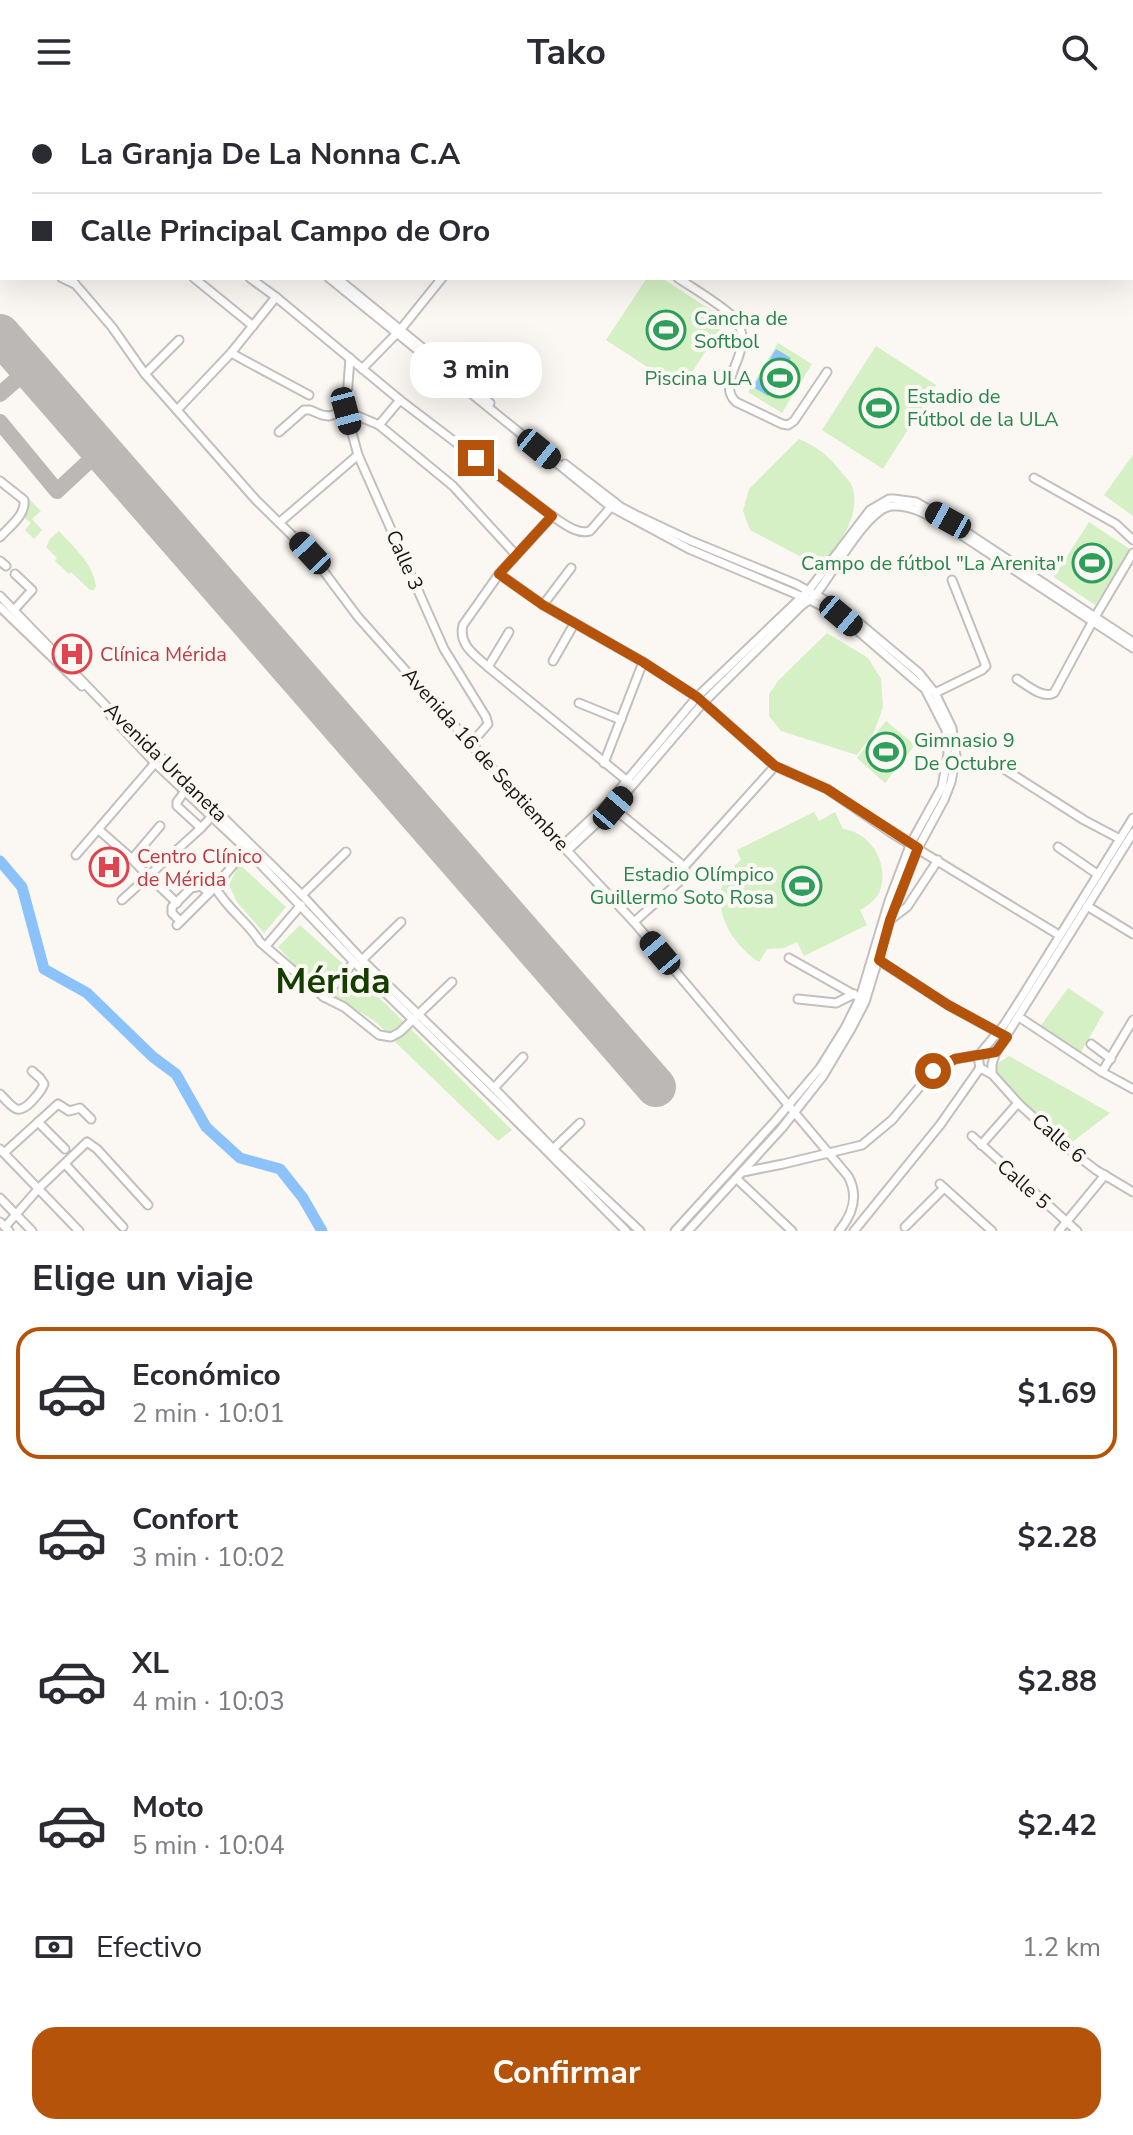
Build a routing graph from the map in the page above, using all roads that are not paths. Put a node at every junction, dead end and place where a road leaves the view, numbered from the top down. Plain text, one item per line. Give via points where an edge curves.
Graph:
1 (73, 280) edge
2 (196, 280) edge
3 (253, 280) edge
4 (332, 280) edge
5 (339, 280) edge
6 (440, 280) edge
7 (681, 280) edge
8 (276, 297) junction
9 (253, 326) junction
10 (399, 331) junction
11 (179, 340) dead end
12 (231, 353) junction
13 (350, 358) junction
14 (362, 369) junction
15 (827, 372) dead end
16 (145, 374) junction
17 (309, 395) dead end
18 (400, 400) junction
19 (177, 410) junction
20 (346, 411) junction
21 (379, 425) junction
22 (279, 432) dead end
23 (358, 455) junction
24 (1034, 478) dead end
25 (0, 481) edge
26 (611, 507) junction
27 (552, 516) junction
28 (280, 522) junction
29 (0, 537) edge
30 (1133, 540) edge
31 (1133, 553) edge
32 (516, 555) junction
33 (571, 568) dead end
34 (15, 574) dead end
35 (499, 574) junction
36 (952, 580) dead end
37 (809, 595) junction
38 (0, 596) edge
39 (543, 605) junction
40 (0, 607) edge
41 (14, 610) junction
42 (1094, 620) junction
43 (574, 624) junction
44 (509, 632) dead end
45 (1133, 645) edge
46 (553, 661) dead end
47 (643, 662) junction
48 (488, 667) junction
49 (1017, 679) dead end
50 (935, 693) junction
51 (700, 700) junction
52 (579, 703) dead end
53 (621, 720) junction
54 (475, 748) junction
55 (990, 760) dead end
56 (155, 763) junction
57 (604, 763) junction
58 (775, 766) junction
59 (630, 784) junction
60 (185, 791) junction
61 (611, 805) junction
62 (212, 816) junction
63 (1133, 818) edge
64 (160, 826) dead end
65 (201, 828) junction
66 (99, 830) junction
67 (1133, 833) edge
68 (1120, 839) junction
69 (914, 846) junction
70 (1058, 847) dead end
71 (565, 848) junction
72 (246, 849) junction
73 (346, 852) dead end
74 (76, 855) dead end
75 (132, 859) junction
76 (938, 860) junction
77 (684, 867) junction
78 (1097, 874) junction
79 (148, 876) junction
80 (158, 885) dead end
81 (212, 890) junction
82 (302, 895) junction
83 (122, 900) dead end
84 (177, 903) junction
85 (301, 905) junction
86 (1087, 906) junction
87 (890, 920) junction
88 (401, 922) dead end
89 (634, 922) junction
90 (1133, 934) edge
91 (1059, 935) junction
92 (266, 946) junction
93 (789, 958) dead end
94 (876, 958) junction
95 (358, 961) junction
96 (452, 982) dead end
97 (857, 996) junction
98 (324, 997) junction
99 (798, 999) dead end
100 (415, 1016) junction
101 (1019, 1017) junction
102 (1133, 1020) edge
103 (998, 1032) junction
104 (1007, 1037) junction
105 (1091, 1044) dead end
106 (996, 1052) junction
107 (978, 1056) junction
108 (523, 1057) dead end
109 (1111, 1059) junction
110 (980, 1068) junction
111 (32, 1071) dead end
112 (1102, 1072) junction
113 (992, 1074) junction
114 (494, 1088) junction
115 (1133, 1089) edge
116 (0, 1094) edge
117 (1018, 1103) junction
118 (790, 1109) junction
119 (91, 1119) dead end
120 (38, 1122) junction
121 (580, 1123) dead end
122 (972, 1136) dead end
123 (981, 1145) junction
124 (65, 1149) dead end
125 (553, 1149) junction
126 (2, 1151) edge
127 (829, 1152) junction
128 (65, 1164) junction
129 (743, 1172) junction
130 (1105, 1175) junction
131 (737, 1179) junction
132 (39, 1188) junction
133 (1133, 1192) edge
134 (0, 1198) edge
135 (148, 1205) dead end
136 (17, 1215) junction
137 (1067, 1222) junction
138 (904, 1226) edge
139 (5, 1227) edge
140 (123, 1227) dead end
141 (32, 1231) edge
142 (79, 1231) edge
143 (626, 1231) edge
144 (640, 1231) edge
145 (675, 1231) edge
146 (688, 1231) edge
147 (792, 1231) edge
148 (839, 1231) edge
149 (854, 1231) edge
150 (992, 1231) edge
151 (1059, 1231) edge
152 (1077, 1231) edge

1 - 16 street, Avenida 16 de Septiembre
2 - 9 street
3 - 8 street
4 - 10 street
5 - 10 street
6 - 10 street
7 - 15 street via 734,317 740,327 741,355 728,389 736,402 788,425
8 - 9 street
8 - 13 street
9 - 12 street
10 - 14 street
10 - 26 street
10 - 37 street via 621,507
11 - 16 street
12 - 17 street
12 - 19 street
13 - 14 street
13 - 20 street, Calle 3
14 - 18 street
16 - 19 street, Avenida 16 de Septiembre
18 - 21 street
18 - 27 street
19 - 28 street, Avenida 16 de Septiembre
20 - 21 street
20 - 22 street via 329,416 304,410
20 - 23 street, Calle 3
21 - 32 street via 453,486
23 - 28 street
23 - 54 street, Calle 3 via 444,649 486,717 488,724
24 - 30 street via 1116,524
25 - 29 street via 25,506
26 - 27 street via 585,533
26 - 37 street via 689,549
27 - 32 street
28 - 54 street, Avenida 16 de Septiembre
31 - 42 street
32 - 35 street
33 - 39 street
34 - 41 street via 32,590
35 - 39 street
35 - 48 street via 461,633 466,647
36 - 50 street via 986,666
37 - 42 street via 876,514 890,505 915,509 946,525
37 - 50 street via 845,611 919,673
37 - 51 street
37 - 69 street via 925,689 946,730 942,787
38 - 41 street, Avenida Urdaneta
39 - 43 street
40 - 56 street, Avenida Urdaneta
41 - 82 street, Avenida Urdaneta
42 - 45 street
42 - 49 street via 1054,693 1045,695
43 - 46 street
43 - 47 street
44 - 48 street
47 - 51 street
47 - 53 street
48 - 57 street
50 - 69 street via 952,728 956,756 944,800
51 - 58 street
51 - 59 street
52 - 53 street
53 - 57 street
54 - 71 street, Avenida 16 de Septiembre
55 - 68 street
56 - 60 street, Avenida Urdaneta
56 - 66 street
57 - 59 street
58 - 69 street via 827,789
58 - 77 street
59 - 61 street
60 - 62 street, Avenida Urdaneta
60 - 65 street via 177,806
61 - 71 street
61 - 77 street
62 - 65 street
62 - 72 street, Avenida Urdaneta
63 - 68 street
64 - 75 street
65 - 79 street
66 - 74 street
66 - 75 street
67 - 86 street
68 - 78 street
69 - 76 street
69 - 87 street
69 - 94 street via 889,901
70 - 78 street
71 - 89 street, Avenida 16 de Septiembre
72 - 81 street
72 - 85 street, Avenida Urdaneta
73 - 82 street
75 - 79 street
76 - 87 street via 907,907
76 - 91 street
77 - 89 street via 686,875
78 - 91 street
79 - 83 street
80 - 84 street
81 - 84 street via 195,886
81 - 84 street via 179,923 172,910
81 - 92 street
82 - 95 street, Avenida Urdaneta
85 - 92 street
85 - 95 street, Avenida Urdaneta
86 - 90 street
86 - 101 street
87 - 94 street
88 - 95 street
89 - 118 street, Avenida 16 de Septiembre
91 - 103 street
92 - 98 street
93 - 97 street
94 - 97 street
94 - 103 street
94 - 118 street via 865,1002 851,1029 823,1076
95 - 98 street
95 - 100 street, Avenida Urdaneta
96 - 100 street
97 - 99 street via 836,1003
97 - 118 street via 845,1028
98 - 100 street via 387,1038
100 - 114 street, Avenida Urdaneta
100 - 143 street, Avenida Urdaneta
101 - 104 street
101 - 112 street
102 - 109 street
103 - 104 street
103 - 107 street
104 - 106 street
105 - 109 street
106 - 107 street
106 - 113 street
107 - 110 street
107 - 127 street via 955,1059 933,1071 892,1120 862,1145
108 - 114 street
109 - 112 street
110 - 113 street
110 - 149 street
111 - 116 street via 44,1084 24,1109 15,1109
112 - 115 street
113 - 117 street, Calle 6
114 - 125 street, Avenida Urdaneta
117 - 123 street
117 - 130 street, Calle 6
118 - 127 street, Avenida 16 de Septiembre
118 - 129 street via 782,1128
118 - 145 street
119 - 120 street via 80,1108 69,1111 60,1103
120 - 124 street
120 - 126 street
121 - 125 street
122 - 123 street, Calle 5
123 - 137 street, Calle 5
125 - 144 street, Avenida Urdaneta
126 - 132 street
127 - 129 street
127 - 148 street, Avenida 16 de Septiembre via 854,1193 852,1211
128 - 132 street
128 - 135 street via 89,1143
128 - 140 street
129 - 131 street
130 - 133 street, Calle 6
130 - 137 street
131 - 146 street
131 - 147 street
132 - 136 street
132 - 142 street
134 - 136 street
136 - 139 street
136 - 141 street
137 - 151 street
137 - 152 street, Calle 5
138 - 150 street via 942,1186

